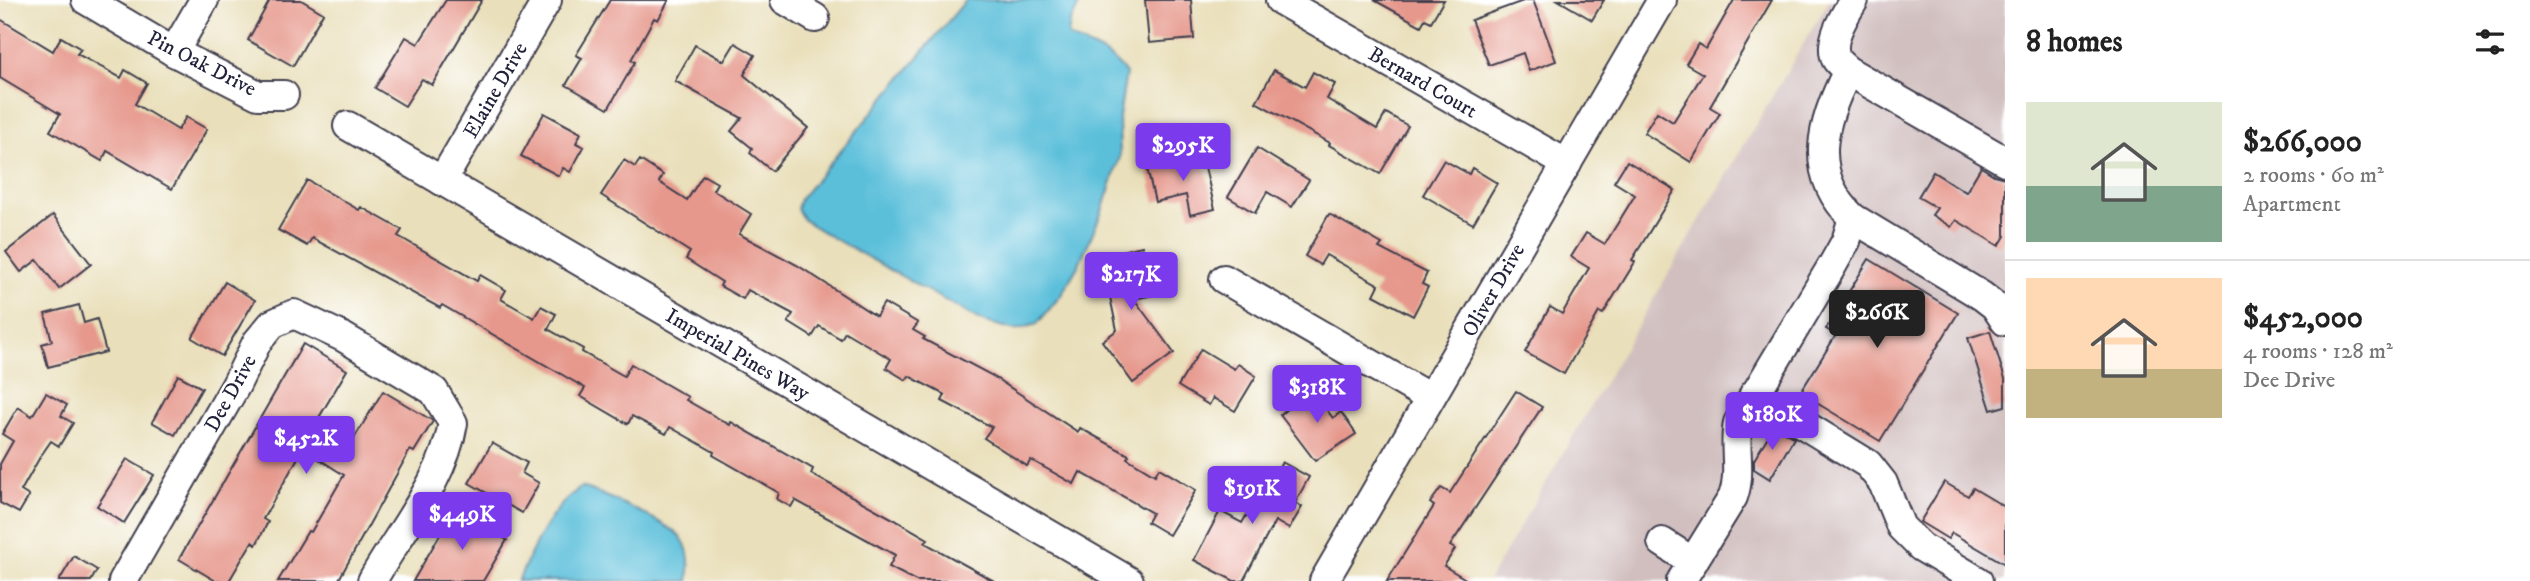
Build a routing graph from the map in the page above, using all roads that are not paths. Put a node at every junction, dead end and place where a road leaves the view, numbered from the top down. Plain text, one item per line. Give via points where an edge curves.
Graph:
1 (86, 0) edge
2 (204, 0) edge
3 (547, 0) edge
4 (785, 0) edge
5 (1280, 0) edge
6 (1662, 0) edge
7 (1854, 0) edge
8 (815, 18) dead end
9 (174, 52) junction
10 (1848, 71) junction
11 (284, 94) dead end
12 (348, 126) dead end
13 (2005, 161) edge
14 (1567, 164) junction
15 (442, 181) junction
16 (1853, 218) junction
17 (1224, 279) dead end
18 (2005, 321) edge
19 (1754, 394) junction
20 (1430, 398) junction
21 (1662, 542) dead end
22 (1687, 571) edge
23 (123, 581) edge
24 (372, 581) edge
25 (1129, 581) edge
26 (1324, 581) edge
27 (1978, 581) edge

1 - 9 street, Pin Oak Drive
2 - 9 street
3 - 15 street, Elaine Drive
4 - 8 street
5 - 14 street, Bernard Court
6 - 14 street, Oliver Drive
7 - 10 street via 1835,45 1837,60
9 - 11 street, Pin Oak Drive via 258,95
10 - 13 street
10 - 16 street via 1828,112 1822,145 1831,186
12 - 15 street, Imperial Pines Way
14 - 20 street, Oliver Drive
15 - 25 street, Imperial Pines Way
16 - 18 street via 1982,296
16 - 19 street via 1832,266
17 - 20 street
19 - 22 street via 1734,439 1739,473 1733,497
19 - 27 street via 1868,464 1883,483 1901,527 1921,547
20 - 26 street, Oliver Drive
21 - 22 street
23 - 24 street, Dee Drive via 257,342 272,324 294,314 434,391 453,423 449,447 426,492

